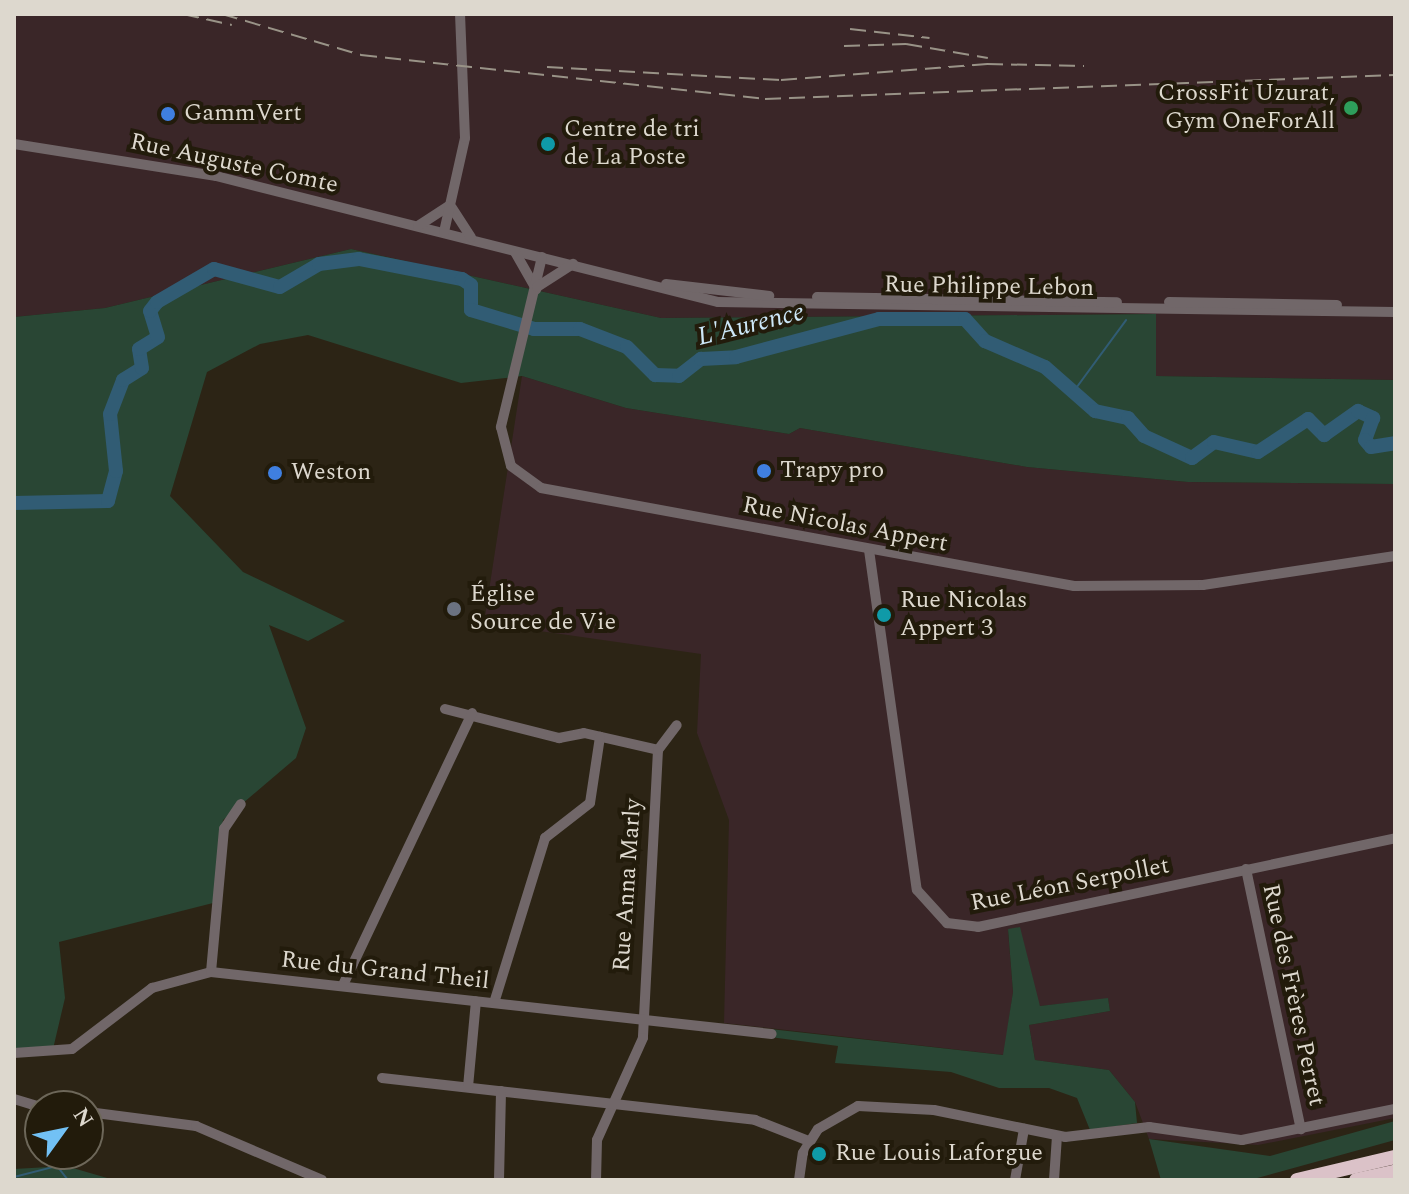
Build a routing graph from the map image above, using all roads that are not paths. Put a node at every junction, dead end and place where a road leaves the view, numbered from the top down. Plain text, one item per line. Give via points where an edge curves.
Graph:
1 (460, 14) edge
2 (14, 144) edge
3 (451, 203) junction
4 (418, 226) junction
5 (444, 232) junction
6 (472, 239) junction
7 (510, 249) junction
8 (542, 257) junction
9 (574, 264) junction
10 (588, 269) junction
11 (536, 289) junction
12 (1395, 306) edge
13 (1395, 312) edge
14 (869, 550) junction
15 (1395, 556) edge
16 (445, 709) dead end
17 (472, 713) junction
18 (677, 725) dead end
19 (600, 737) junction
20 (658, 750) junction
21 (241, 804) dead end
22 (1395, 838) edge
23 (1246, 869) junction
24 (211, 972) junction
25 (343, 985) junction
26 (476, 1001) junction
27 (494, 1003) junction
28 (641, 1023) junction
29 (772, 1034) dead end
30 (14, 1053) edge
31 (382, 1078) dead end
32 (468, 1087) junction
33 (501, 1091) junction
34 (615, 1103) junction
35 (1395, 1109) edge
36 (104, 1114) edge
37 (1024, 1129) junction
38 (1301, 1129) junction
39 (1057, 1136) junction
40 (809, 1141) junction
41 (1395, 1155) edge
42 (1395, 1174) edge
43 (1357, 1175) edge
44 (322, 1180) edge
45 (499, 1180) edge
46 (596, 1180) edge
47 (799, 1180) edge
48 (1015, 1180) edge
49 (1054, 1180) edge
50 (1297, 1180) edge

1 - 3 street via 465,138
2 - 4 street, Rue Auguste Comte via 216,176
3 - 4 street
3 - 5 street
3 - 6 street via 456,224
4 - 5 street, Rue Auguste Comte
5 - 6 street, Rue Philippe Lebon
6 - 7 street, Rue Philippe Lebon
7 - 8 street, Rue Philippe Lebon
7 - 11 street via 527,263
8 - 9 street, Rue Philippe Lebon
8 - 11 street, Rue Nicolas Appert
9 - 10 street, Rue Philippe Lebon
9 - 11 street
10 - 12 street, Rue Philippe Lebon via 731,295
10 - 13 street, Rue Philippe Lebon via 718,302
11 - 14 street, Rue Nicolas Appert via 501,427 508,462 522,478 541,488
14 - 15 street, Rue Nicolas Appert via 1074,586 1124,587 1203,585
14 - 23 street, Rue Léon Serpollet via 917,890 933,913 955,926 978,927
16 - 17 street
17 - 19 street via 559,738
17 - 25 street
18 - 20 street
19 - 20 street
19 - 27 street, Rue Anna Marly via 590,803 545,838
20 - 28 street, Rue Anna Marly
21 - 24 street via 224,829
22 - 23 street, Rue Léon Serpollet
23 - 38 street, Rue des Frères Perret
24 - 25 street, Rue du Grand Theil
24 - 30 street, Rue du Grand Theil via 152,988 72,1049
25 - 26 street, Rue du Grand Theil
26 - 27 street, Rue du Grand Theil
26 - 32 street
27 - 28 street, Rue du Grand Theil
28 - 29 street, Rue du Grand Theil
28 - 34 street, Rue Anna Marly via 636,1063
31 - 32 street
32 - 33 street
33 - 34 street
33 - 45 street
34 - 40 street via 755,1120
34 - 46 street, Rue Anna Marly via 597,1140
35 - 38 street
36 - 44 street via 196,1126
37 - 39 street
37 - 40 street via 877,1105 839,1113
37 - 48 street
38 - 39 street via 1242,1140 1149,1127
39 - 49 street
40 - 47 street
41 - 43 highway
42 - 43 highway
43 - 50 highway

